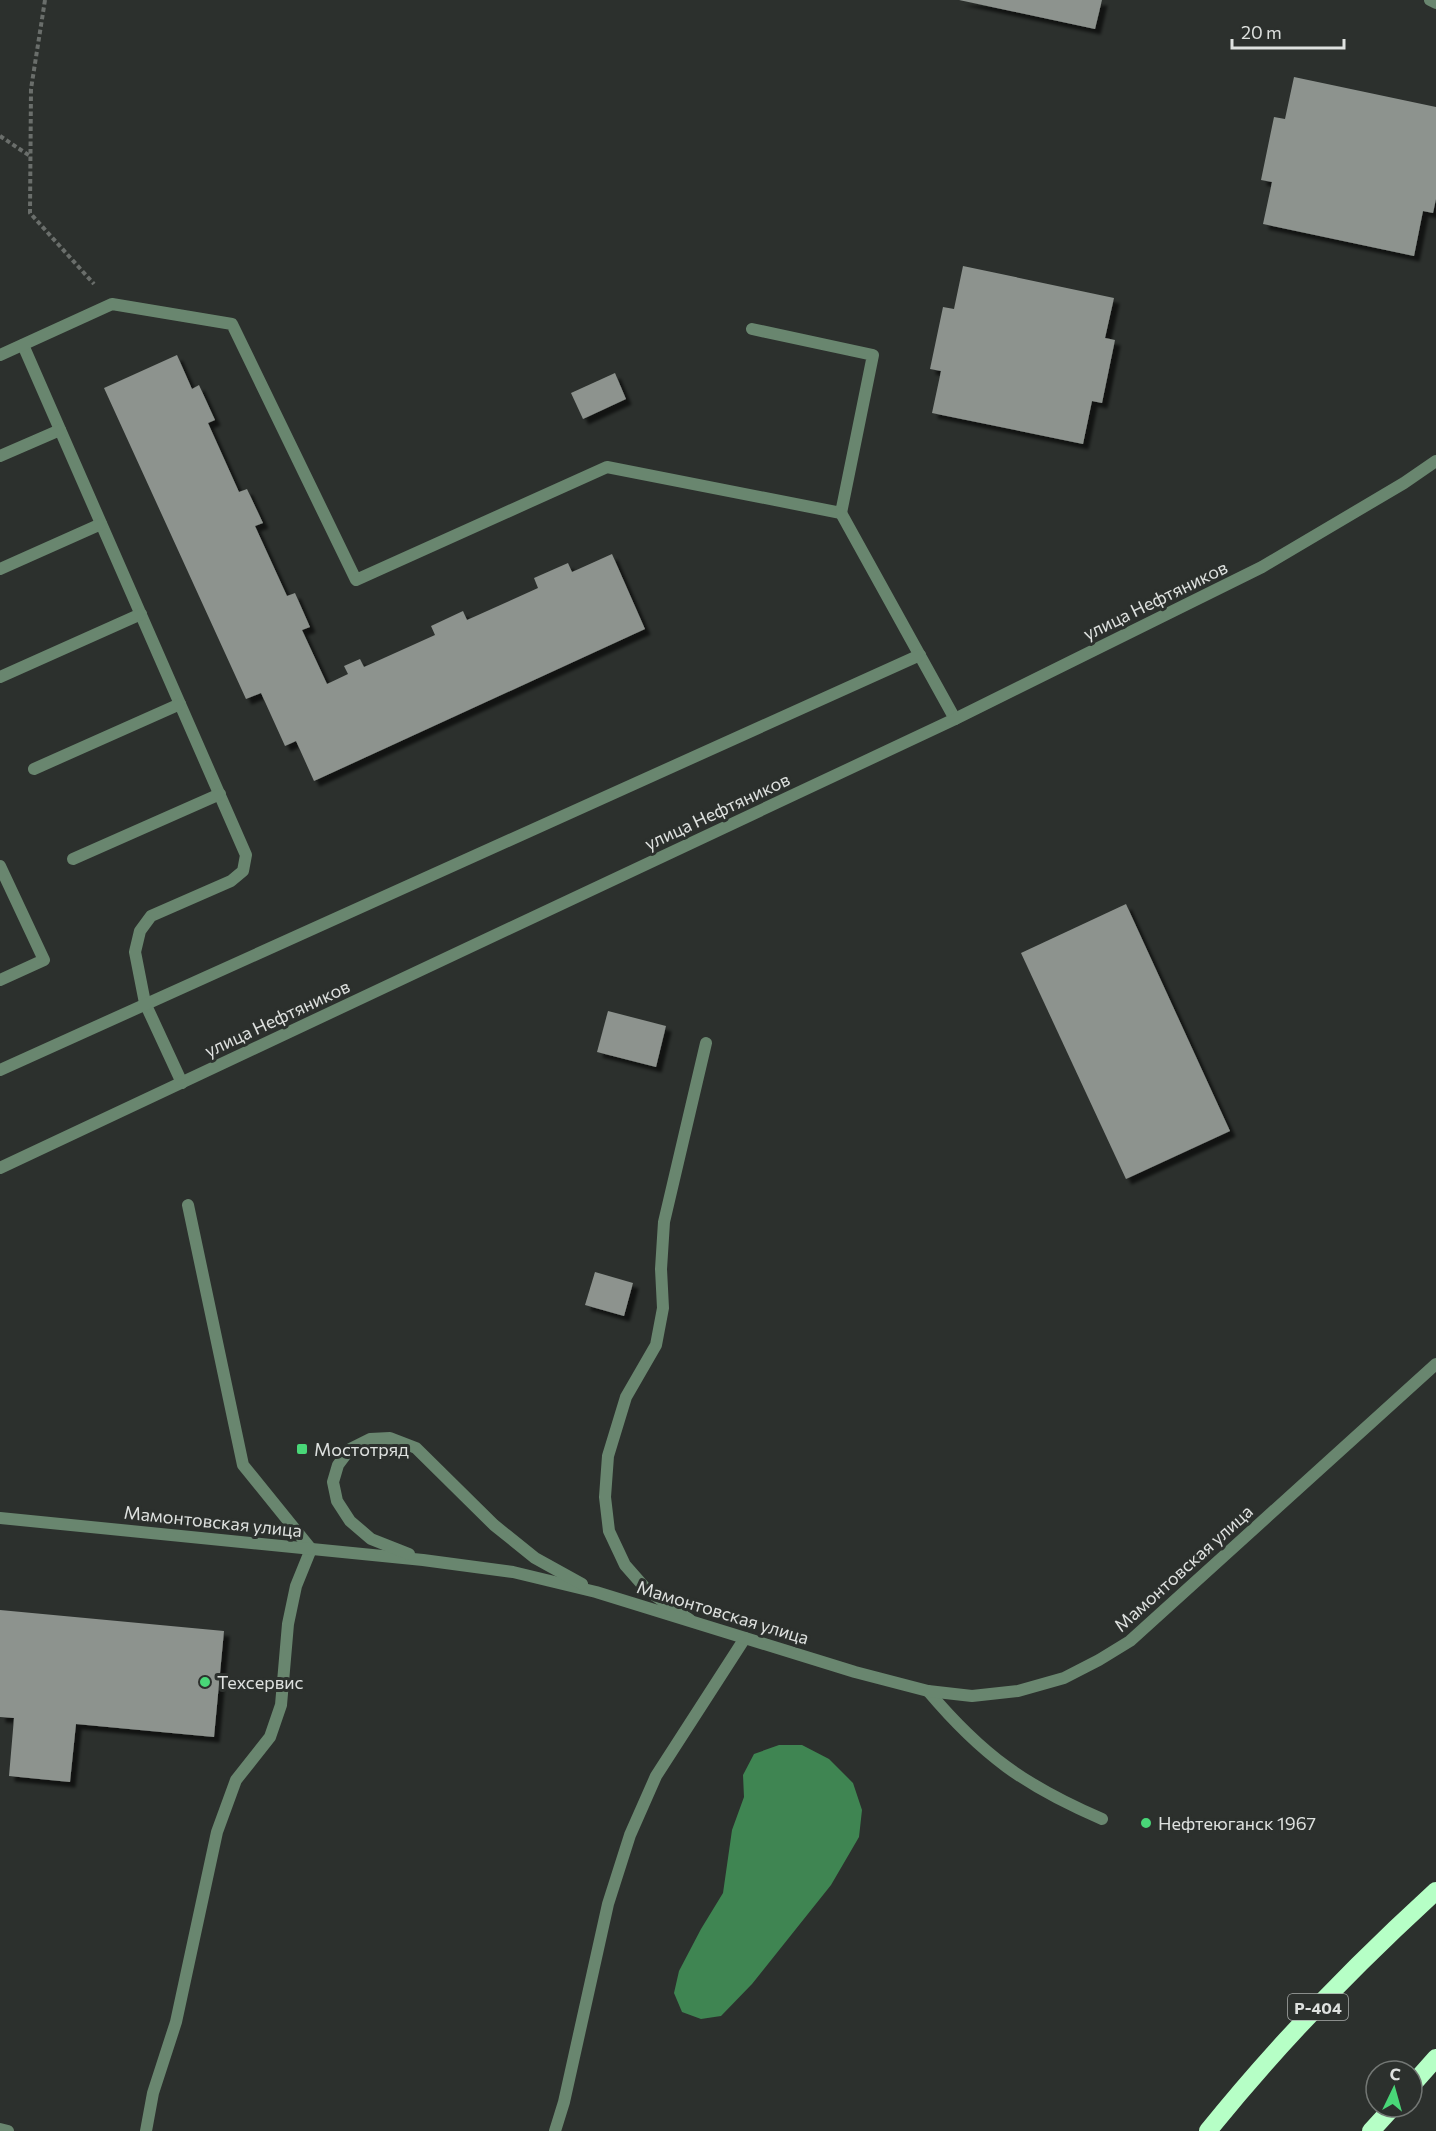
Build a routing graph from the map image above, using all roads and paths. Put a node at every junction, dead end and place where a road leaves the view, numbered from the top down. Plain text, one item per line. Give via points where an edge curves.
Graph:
1 (45, 0) edge
2 (1430, 0) edge
3 (1436, 3) edge
4 (0, 136) edge
5 (30, 156) junction
6 (112, 304) junction
7 (752, 329) dead end
8 (23, 345) junction
9 (0, 355) edge
10 (60, 430) junction
11 (0, 456) edge
12 (1436, 460) edge
13 (841, 513) junction
14 (102, 524) junction
15 (0, 569) edge
16 (141, 614) junction
17 (920, 655) junction
18 (0, 677) edge
19 (180, 704) junction
20 (955, 719) junction
21 (34, 769) dead end
22 (220, 794) junction
23 (73, 859) dead end
24 (0, 866) edge
25 (0, 981) edge
26 (145, 1003) junction
27 (706, 1043) dead end
28 (0, 1070) edge
29 (182, 1083) junction
30 (0, 1168) edge
31 (189, 1205) dead end
32 (1436, 1364) edge
33 (0, 1518) edge
34 (311, 1549) junction
35 (423, 1560) junction
36 (596, 1592) junction
37 (691, 1620) junction
38 (746, 1638) junction
39 (928, 1690) junction
40 (1102, 1819) dead end
41 (1436, 1890) edge
42 (1436, 2058) edge
43 (1424, 2072) edge
44 (1382, 2119) edge
45 (0, 2129) edge
46 (8, 2131) edge
47 (146, 2131) edge
48 (555, 2131) edge
49 (1208, 2131) edge
50 (1371, 2131) edge

1 - 5 path via 31,89
2 - 3 street
4 - 5 path
5 - 6 path via 30,213
6 - 8 street
6 - 13 street via 232,324 356,580 607,467
7 - 13 street via 873,354
8 - 9 street
8 - 10 street
10 - 11 street
10 - 14 street
12 - 20 street, улица Нефтяников via 1262,567
13 - 17 street
14 - 15 street
14 - 16 street
16 - 18 street
16 - 19 street
17 - 20 street
17 - 26 street
19 - 21 street
19 - 22 street
20 - 29 street, улица Нефтяников
22 - 23 street
22 - 26 street via 246,855 243,870 231,881 151,916 140,931 135,952
24 - 25 street via 44,960
26 - 28 street
26 - 29 street
27 - 37 street via 664,1222 663,1308 656,1345 626,1397 608,1456 605,1497 609,1532 625,1566 647,1590
29 - 30 street, улица Нефтяников
31 - 34 street via 243,1465
32 - 39 street, Мамонтовская улица via 1130,1641 1064,1678 1017,1692 972,1696
33 - 34 street, Мамонтовская улица
34 - 35 street, Мамонтовская улица
34 - 47 street via 296,1586 288,1624 281,1705 270,1737 236,1780 217,1832 176,2022 153,2093
35 - 36 street, Мамонтовская улица via 513,1572
35 - 36 street, Мамонтовская улица via 371,1539 350,1521 338,1502 333,1482 350,1449 370,1439 390,1438 416,1448 494,1525 535,1558
36 - 37 street, Мамонтовская улица
37 - 38 street, Мамонтовская улица
38 - 39 street, Мамонтовская улица
38 - 48 street via 656,1776 630,1835 608,1904
39 - 40 street via 964,1732 1023,1780
41 - 49 highway, Р-404 via 1373,1948
42 - 43 highway
44 - 50 highway
45 - 46 street

